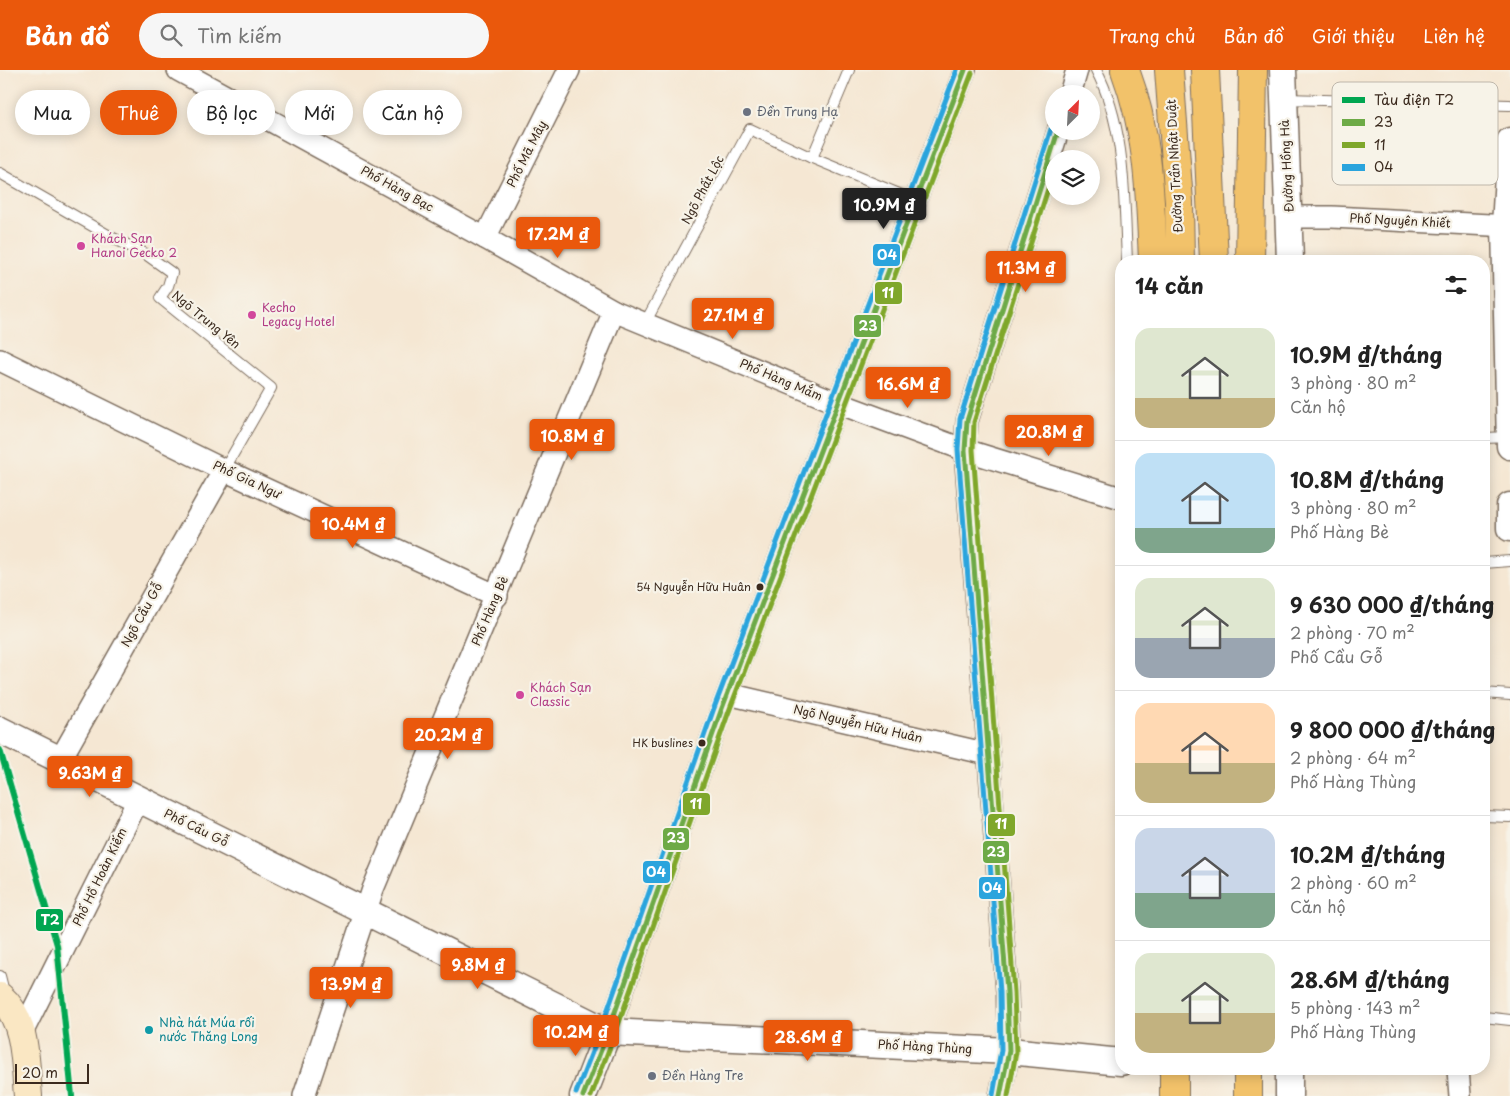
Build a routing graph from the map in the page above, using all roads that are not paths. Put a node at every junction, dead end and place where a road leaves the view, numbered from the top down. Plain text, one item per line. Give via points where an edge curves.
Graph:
1 (178, 70) edge
2 (569, 70) edge
3 (849, 70) edge
4 (965, 70) edge
5 (1077, 70) edge
6 (1096, 70) edge
7 (1124, 70) edge
8 (1169, 70) edge
9 (1206, 70) edge
10 (1253, 70) edge
11 (1283, 70) edge
12 (1073, 85) edge
13 (1284, 99) junction
14 (1332, 100) edge
15 (1055, 140) edge
16 (1510, 141) edge
17 (812, 158) junction
18 (0, 173) edge
19 (914, 200) junction
20 (1290, 217) junction
21 (1507, 226) edge
22 (485, 238) junction
23 (1127, 255) edge
24 (1153, 255) edge
25 (1180, 255) edge
26 (1214, 255) edge
27 (1250, 255) edge
28 (1290, 255) edge
29 (614, 311) junction
30 (645, 323) junction
31 (0, 360) edge
32 (838, 403) junction
33 (1490, 438) edge
34 (1510, 440) edge
35 (965, 450) junction
36 (224, 470) junction
37 (1115, 496) edge
38 (1510, 506) edge
39 (1510, 517) edge
40 (1510, 528) edge
41 (1510, 561) edge
42 (1490, 563) edge
43 (497, 596) junction
44 (1490, 693) edge
45 (728, 694) junction
46 (1510, 695) edge
47 (0, 730) edge
48 (988, 754) junction
49 (60, 760) junction
50 (138, 800) junction
51 (1490, 816) edge
52 (1510, 817) edge
53 (366, 911) junction
54 (0, 976) edge
55 (3, 999) edge
56 (1490, 1018) edge
57 (1510, 1020) edge
58 (608, 1032) junction
59 (21, 1034) junction
60 (1009, 1050) junction
61 (1115, 1061) edge
62 (1174, 1075) edge
63 (1248, 1075) edge
64 (1289, 1075) edge
65 (1458, 1075) edge
66 (28, 1096) edge
67 (304, 1096) edge
68 (583, 1096) edge
69 (1000, 1096) edge
70 (1174, 1096) edge
71 (1248, 1096) edge
72 (1289, 1096) edge
73 (1460, 1096) edge

1 - 22 street, Phố Hàng Bạc
2 - 22 street, Phố Mã Mây
3 - 17 lane
4 - 19 street
5 - 12 street
6 - 23 lane via 1110,108 1119,147
7 - 24 main road via 1144,135
8 - 25 main road, Đường Trần Nhật Duật
9 - 26 main road
10 - 27 main road
11 - 13 street, Đường Hồng Hà
13 - 14 lane
13 - 20 street, Đường Hồng Hà
15 - 35 street via 966,421
16 - 21 street
17 - 19 lane, Ngõ Phất Lộc
17 - 30 lane, Ngõ Phất Lộc via 750,129
18 - 36 lane, Ngõ Trung Yên via 144,253 172,273 160,298 271,388
19 - 32 street
20 - 21 street, Phố Nguyên Khiết
20 - 28 street, Đường Hồng Hà
21 - 34 street
22 - 29 street, Phố Hàng Bạc
29 - 30 street, Phố Hàng Mắm
29 - 43 street, Phố Hàng Bè
30 - 32 street, Phố Hàng Mắm
31 - 36 street, Phố Gia Ngư
32 - 35 street, Phố Hàng Mắm
32 - 45 street
33 - 34 lane
35 - 37 street, Phố Hàng Mắm
35 - 48 street
36 - 43 street, Phố Gia Ngư
36 - 49 street, Ngõ Cầu Gỗ
38 - 39 street
39 - 40 street
41 - 42 lane
43 - 53 street, Phố Hàng Bè
44 - 46 lane
45 - 48 street, Ngõ Nguyễn Hữu Huân
45 - 58 street
47 - 49 street, Phố Cầu Gỗ
48 - 60 street
49 - 50 street, Phố Cầu Gỗ
50 - 53 street, Phố Cầu Gỗ
50 - 59 street, Phố Hồ Hoàn Kiếm
51 - 52 lane
53 - 58 street, Phố Hàng Thùng
53 - 67 street, Phố Hàng Bè
54 - 55 lane
55 - 59 main road
56 - 57 lane
58 - 60 street, Phố Hàng Thùng
58 - 68 street
59 - 66 main road
60 - 61 street, Phố Hàng Thùng
60 - 69 street
62 - 70 main road
63 - 71 main road
64 - 72 street
65 - 73 street

